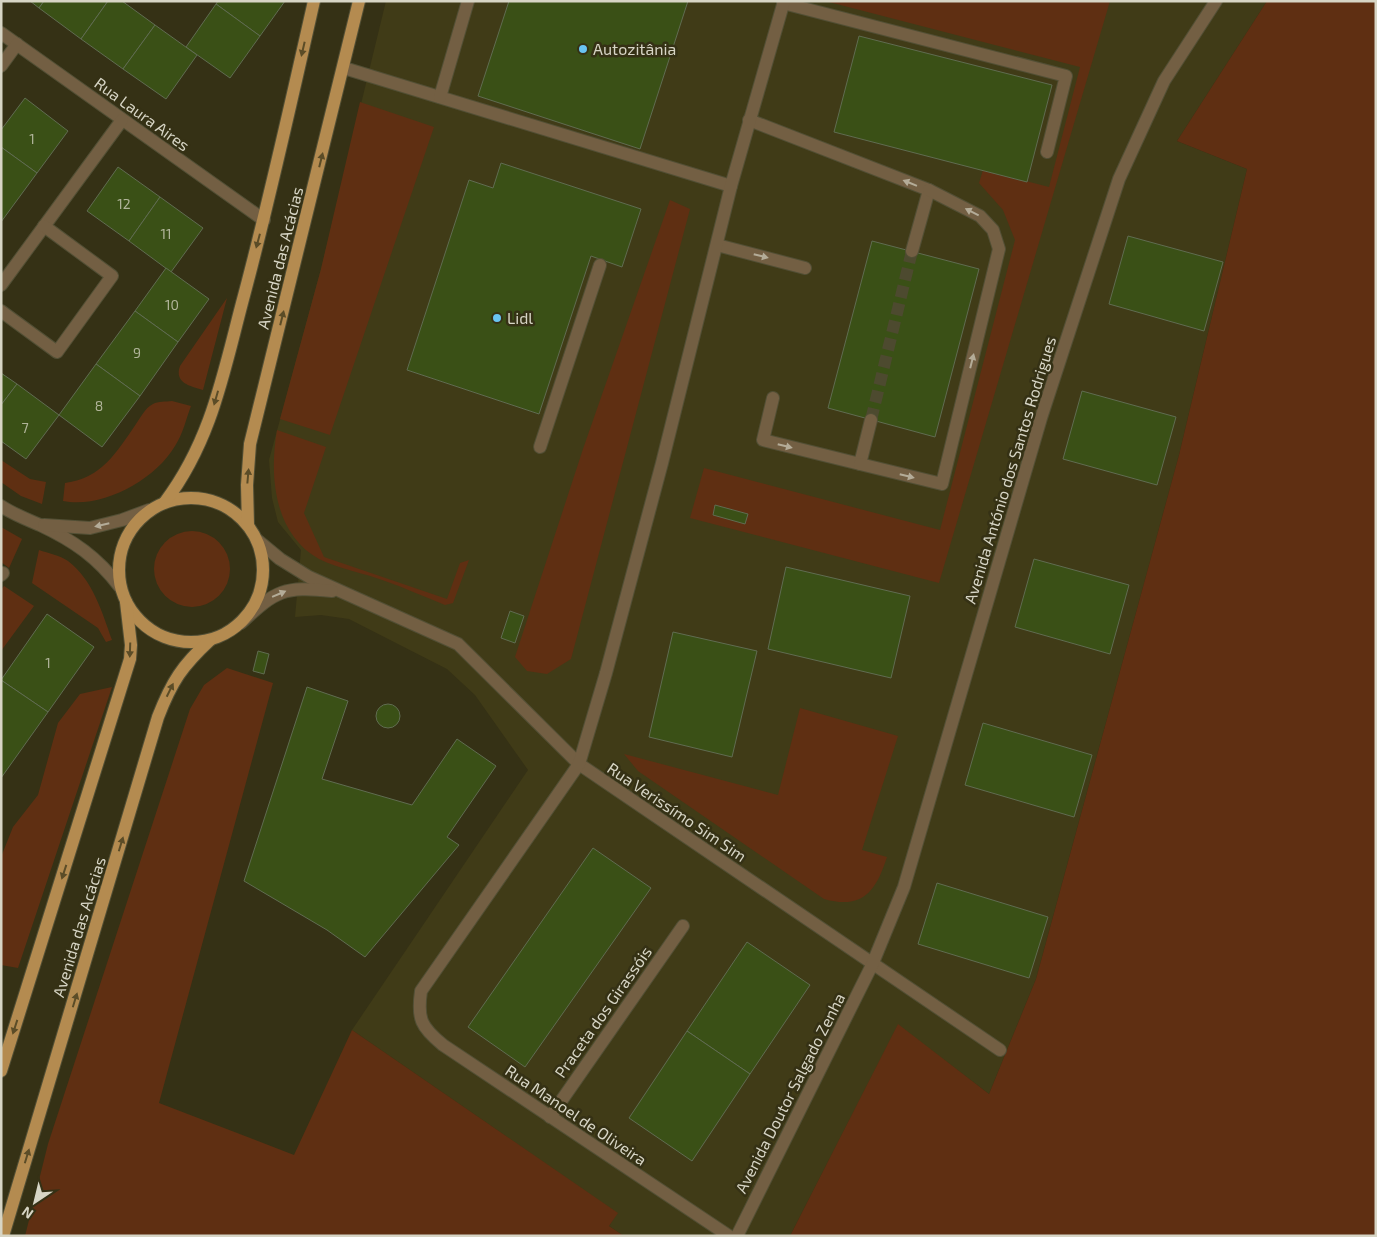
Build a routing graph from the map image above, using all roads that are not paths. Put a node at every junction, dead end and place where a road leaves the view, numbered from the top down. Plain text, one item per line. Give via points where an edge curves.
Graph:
1 (314, 1) edge
2 (359, 1) edge
3 (468, 1) edge
4 (1216, 1) edge
5 (784, 2) edge
6 (1, 33) edge
7 (17, 44) junction
8 (1, 66) edge
9 (344, 68) junction
10 (440, 97) junction
11 (122, 120) junction
12 (749, 120) junction
13 (1046, 152) dead end
14 (731, 186) junction
15 (929, 190) junction
16 (264, 220) junction
17 (44, 226) junction
18 (717, 245) junction
19 (912, 251) tunnel mouth
20 (600, 265) dead end
21 (805, 268) dead end
22 (1, 285) edge
23 (1, 311) edge
24 (773, 398) dead end
25 (871, 420) tunnel mouth
26 (540, 447) dead end
27 (860, 464) junction
28 (165, 502) junction
29 (1, 506) edge
30 (149, 510) junction
31 (39, 525) junction
32 (248, 525) junction
33 (257, 540) junction
34 (120, 587) junction
35 (347, 592) junction
36 (126, 602) junction
37 (241, 623) junction
38 (210, 640) junction
39 (579, 764) junction
40 (683, 926) dead end
41 (872, 965) junction
42 (5, 1046) edge
43 (1000, 1050) dead end
44 (1, 1070) edge
45 (550, 1117) junction
46 (3, 1236) edge
47 (729, 1236) edge
48 (737, 1236) edge

1 -> 16 main road, Avenida das Acácias
2 - 9 main road, Avenida das Acácias
3 - 10 street
4 - 41 street, Avenida António dos Santos Rodrigues via 1164,81 1119,179 1040,418 904,887
5 - 12 street
5 - 13 street via 1066,76
6 - 7 street, Rua Laura Aires
7 - 8 street
7 - 11 street, Rua Laura Aires
9 - 10 street
32 -> 9 main road, Avenida das Acácias via 250,444
10 - 14 street
11 - 16 street, Rua Laura Aires
11 - 17 street
12 - 14 street
15 -> 12 street
14 - 18 street
15 - 19 street
27 -> 15 street via 942,484 1000,249 993,230 980,216
16 -> 28 main road, Avenida das Acácias via 216,401 193,461
17 - 22 street
17 - 23 street via 112,276 57,352
18 -> 21 street
18 - 39 street via 612,654
20 - 26 street
24 -> 27 street via 763,440
25 - 27 street
28 - 30 main road, Avenida das Acácias
28 - 32 main road, Avenida das Acácias via 202,498 227,508
29 - 31 street
30 -> 31 street via 90,528
30 - 34 main road, Avenida das Acácias via 125,538 119,556
31 - 34 street via 89,554 104,566
32 - 33 main road, Avenida das Acácias
33 - 35 street, Rua Verissímo Sim Sim via 309,577
33 - 37 main road, Avenida das Acácias via 264,575 260,593
34 - 36 main road, Avenida das Acácias
37 -> 35 street, Rua Verissímo Sim Sim via 279,592 300,588
35 - 39 street, Rua Verissímo Sim Sim via 458,644
36 - 38 main road, Avenida das Acácias via 134,615 158,634 174,641
36 -> 42 main road, Avenida das Acácias via 131,645 127,668
37 - 38 main road, Avenida das Acácias via 227,634
46 -> 38 main road, Avenida das Acácias via 158,717 186,662
39 - 41 street, Rua Verissímo Sim Sim
39 - 45 street, Rua Manoel de Oliveira via 421,991 418,1011 425,1030 443,1045
40 - 45 street, Praceta dos Girassóis
41 - 43 street, Rua Verissímo Sim Sim
41 - 48 street, Avenida Doutor Salgado Zenha
42 - 44 main road, Avenida das Acácias
45 - 47 street, Rua Manoel de Oliveira

